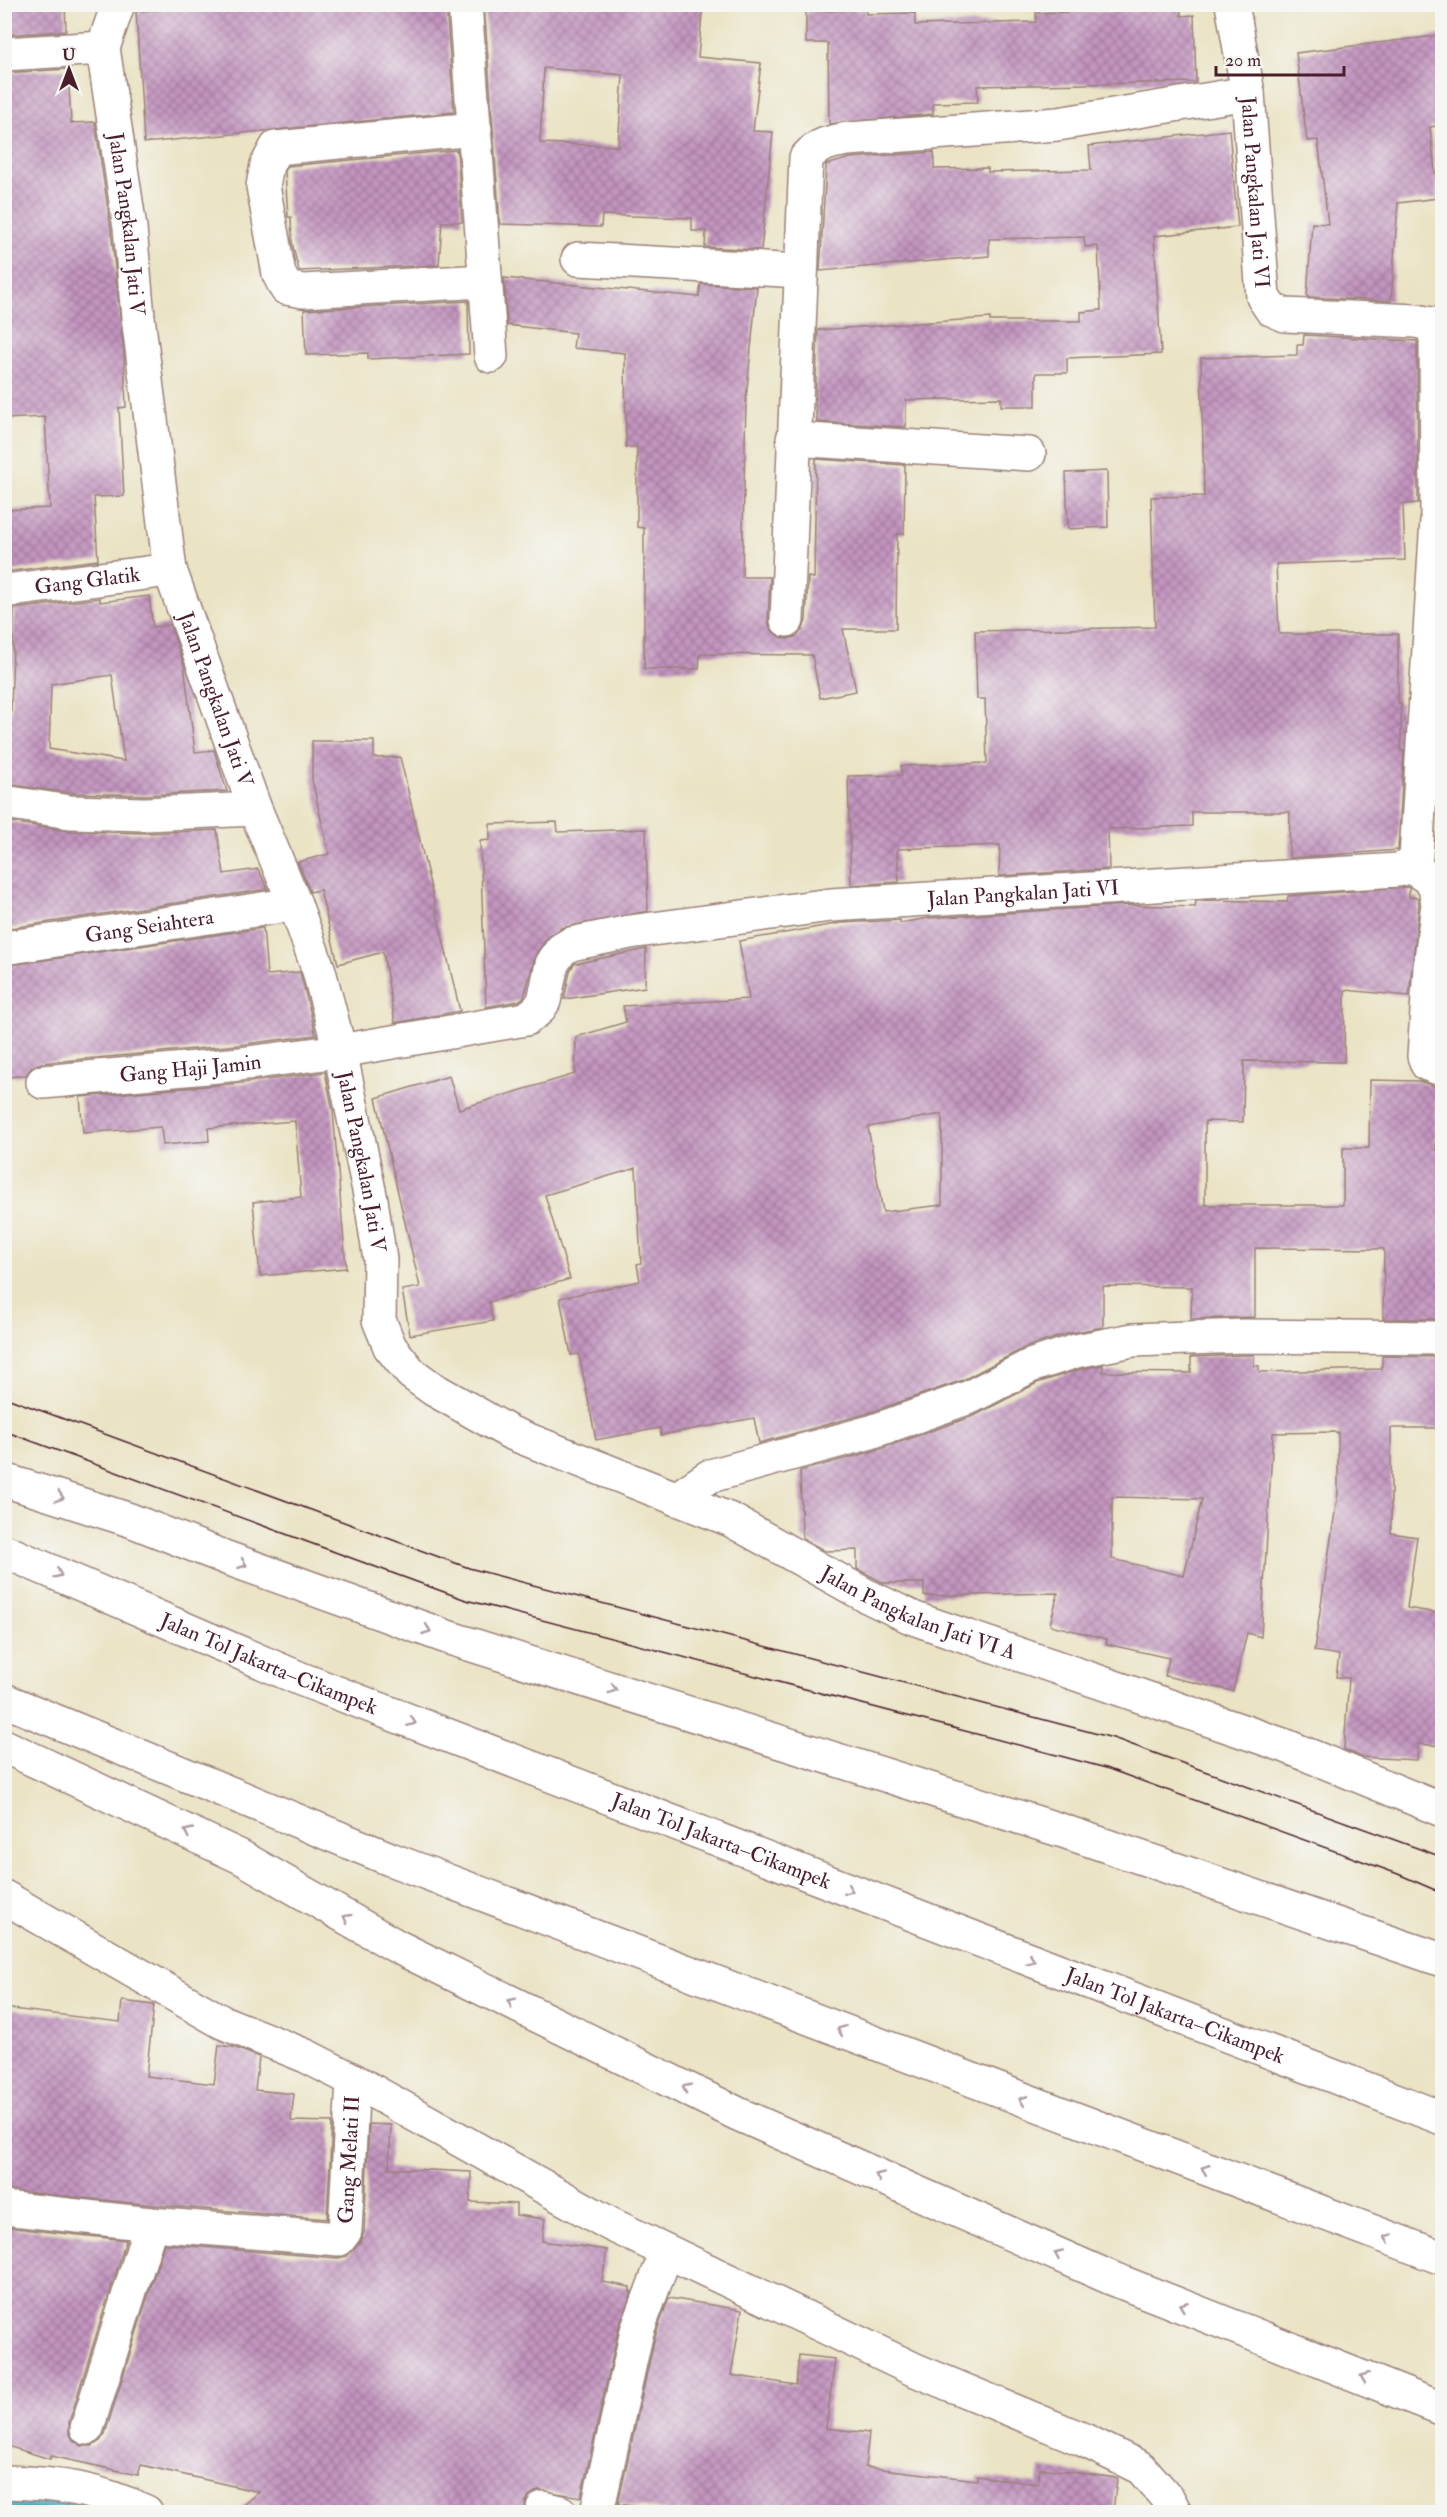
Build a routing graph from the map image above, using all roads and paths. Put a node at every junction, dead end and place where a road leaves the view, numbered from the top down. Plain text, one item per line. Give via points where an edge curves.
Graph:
1 (118, 4) edge
2 (465, 4) edge
3 (1232, 4) edge
4 (103, 48) junction
5 (4, 54) edge
6 (1248, 93) junction
7 (475, 129) junction
8 (578, 260) dead end
9 (801, 271) junction
10 (485, 281) junction
11 (1437, 318) edge
12 (491, 356) dead end
13 (793, 439) junction
14 (1029, 454) dead end
15 (1440, 520) edge
16 (170, 570) junction
17 (4, 591) edge
18 (787, 620) dead end
19 (4, 801) edge
20 (255, 809) junction
21 (1410, 866) junction
22 (296, 904) junction
23 (4, 948) edge
24 (340, 1051) junction
25 (1443, 1069) edge
26 (43, 1082) dead end
27 (1443, 1338) edge
28 (411, 1373) joint
29 (4, 1480) edge
30 (676, 1499) junction
31 (4, 1551) edge
32 (4, 1700) edge
33 (4, 1746) edge
34 (1443, 1810) edge
35 (6, 1903) edge
36 (1443, 1960) edge
37 (353, 2080) junction
38 (1443, 2118) edge
39 (4, 2208) edge
40 (151, 2224) junction
41 (666, 2253) junction
42 (1443, 2259) edge
43 (1443, 2409) edge
44 (87, 2428) dead end
45 (4, 2482) edge
46 (146, 2512) edge
47 (597, 2512) edge
48 (1175, 2512) edge

1 - 4 main road, Jalan Pangkalan Jati V
2 - 7 main road
3 - 6 main road, Jalan Pangkalan Jati VI
4 - 5 main road
4 - 16 main road, Jalan Pangkalan Jati V via 130,228
6 - 9 main road via 1058,124 826,143 806,158
6 - 11 main road, Jalan Pangkalan Jati VI via 1263,297 1271,309 1307,318
7 - 10 main road
7 - 10 main road via 276,148 267,165 263,186 279,274 286,288 303,291
8 - 9 main road
9 - 13 main road
10 - 12 main road
11 - 15 main road, Jalan Pangkalan Jati VI
13 - 14 main road
13 - 18 main road
15 - 21 main road, Jalan Pangkalan Jati VI via 1416,856
16 - 17 main road, Gang Glatik
16 - 20 main road, Jalan Pangkalan Jati V
19 - 20 main road via 70,812 145,814
20 - 22 main road, Jalan Pangkalan Jati V
21 - 24 main road, Jalan Pangkalan Jati VI via 1398,870 831,905 630,932 561,950 552,964 544,1001 526,1019
21 - 25 main road via 1435,886 1438,904 1424,1056 1427,1064
22 - 23 main road, Gang Seiahtera
22 - 24 main road, Jalan Pangkalan Jati V
24 - 26 main road, Gang Haji Jamin
24 - 28 main road, Jalan Pangkalan Jati V via 380,1260 379,1320 390,1347
27 - 30 main road via 1244,1336 1133,1340 1076,1351 1030,1366 970,1397 871,1432 710,1476
28 - 30 main road, Jalan Pangkalan Jati VI A via 511,1432
29 -> 36 main road via 130,1520 450,1638 1063,1831
30 - 34 main road, Jalan Pangkalan Jati VI A via 731,1520 913,1617 1286,1746
31 -> 38 main road, Jalan Tol Jakarta–Cikampek via 301,1679
42 -> 32 main road via 390,1859
43 -> 33 main road via 1111,2278 738,2114 398,1947 241,1857
35 - 37 main road via 222,2022
37 - 40 main road, Gang Melati II via 345,2231 341,2237 334,2240
37 - 41 main road
39 - 40 main road
40 - 44 main road
41 - 47 main road via 637,2331
41 - 48 main road via 913,2369 1141,2468
45 - 46 main road via 80,2488

